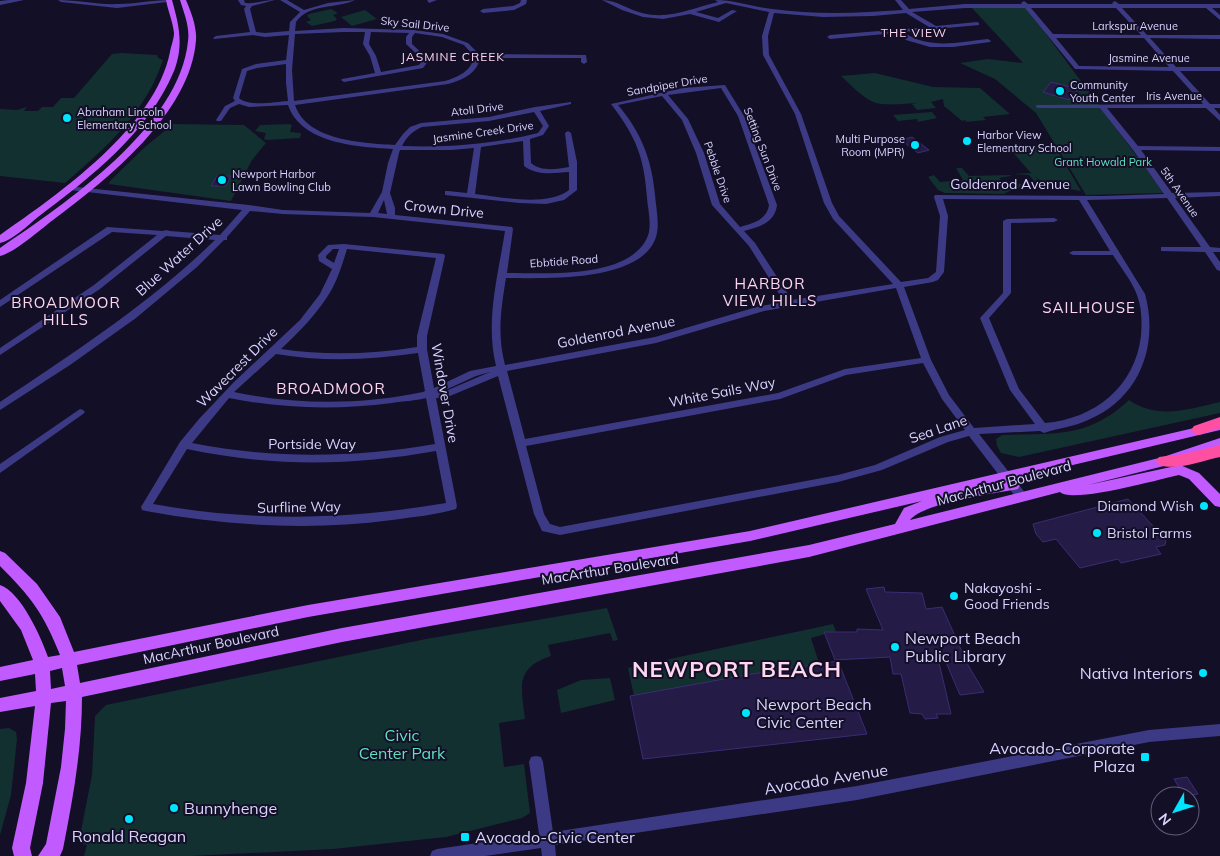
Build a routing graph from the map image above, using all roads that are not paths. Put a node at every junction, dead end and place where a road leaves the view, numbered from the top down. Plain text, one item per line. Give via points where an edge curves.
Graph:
1 (22, 0) edge
2 (61, 0) edge
3 (168, 0) edge
4 (183, 0) edge
5 (240, 0) edge
6 (272, 0) edge
7 (282, 0) edge
8 (350, 0) edge
9 (524, 0) edge
10 (606, 0) edge
11 (718, 0) edge
12 (898, 0) edge
13 (1113, 0) edge
14 (1201, 0) edge
15 (340, 1) edge
16 (726, 2) junction
17 (0, 3) edge
18 (1024, 3) edge
19 (250, 5) junction
20 (1118, 6) junction
21 (1208, 6) junction
22 (1220, 6) edge
23 (483, 11) dead end
24 (734, 11) dead end
25 (772, 11) junction
26 (304, 12) junction
27 (690, 12) junction
28 (908, 12) junction
29 (1220, 18) edge
30 (977, 24) dead end
31 (934, 27) junction
32 (922, 29) junction
33 (368, 30) junction
34 (292, 32) junction
35 (413, 32) junction
36 (898, 32) junction
37 (253, 33) junction
38 (1051, 36) junction
39 (1146, 36) junction
40 (1220, 36) edge
41 (830, 37) dead end
42 (216, 38) dead end
43 (988, 41) dead end
44 (478, 56) junction
45 (289, 62) junction
46 (584, 62) dead end
47 (1175, 68) junction
48 (1220, 69) edge
49 (379, 75) junction
50 (344, 80) dead end
51 (723, 86) joint
52 (663, 94) junction
53 (238, 102) junction
54 (292, 103) junction
55 (569, 103) dead end
56 (614, 104) joint
57 (1038, 106) dead end
58 (1102, 106) junction
59 (1208, 106) junction
60 (1220, 106) edge
61 (535, 109) junction
62 (1220, 119) edge
63 (219, 120) dead end
64 (568, 133) dead end
65 (526, 138) junction
66 (478, 145) junction
67 (398, 148) junction
68 (1136, 148) junction
69 (1220, 149) edge
70 (573, 169) junction
71 (70, 188) junction
72 (87, 189) junction
73 (386, 193) junction
74 (448, 193) dead end
75 (471, 194) junction
76 (1168, 194) junction
77 (1220, 194) edge
78 (1082, 198) junction
79 (249, 207) junction
80 (378, 207) junction
81 (391, 208) junction
82 (374, 215) junction
83 (391, 217) junction
84 (1054, 220) dead end
85 (738, 230) junction
86 (166, 232) junction
87 (224, 238) junction
88 (0, 240) edge
89 (344, 246) junction
90 (1164, 249) dead end
91 (1208, 250) junction
92 (1220, 250) edge
93 (0, 253) edge
94 (1073, 253) dead end
95 (1116, 253) junction
96 (336, 268) junction
97 (1220, 268) edge
98 (502, 275) junction
99 (900, 285) junction
100 (789, 303) junction
101 (0, 304) edge
102 (422, 349) junction
103 (272, 350) junction
104 (0, 352) edge
105 (926, 360) junction
106 (501, 368) junction
107 (430, 393) junction
108 (227, 394) junction
109 (0, 407) edge
110 (80, 412) dead end
111 (1220, 424) edge
112 (1044, 429) junction
113 (1198, 430) joint
114 (971, 432) junction
115 (521, 443) junction
116 (1220, 443) edge
117 (184, 445) junction
118 (440, 446) junction
119 (1220, 451) edge
120 (1164, 461) junction
121 (0, 469) edge
122 (1009, 480) junction
123 (1041, 492) junction
124 (1022, 497) junction
125 (1220, 502) edge
126 (452, 506) joint
127 (146, 507) joint
128 (546, 528) joint
129 (900, 528) junction
130 (0, 557) edge
131 (0, 591) edge
132 (69, 661) junction
133 (42, 666) junction
134 (0, 674) edge
135 (73, 692) junction
136 (43, 697) junction
137 (0, 705) edge
138 (1220, 730) edge
139 (536, 762) dead end
140 (546, 841) junction
141 (23, 856) edge
142 (47, 856) edge
143 (437, 856) edge
144 (550, 856) edge

1 - 17 street
2 - 3 street via 130,6
3 - 71 main road via 175,12 177,38 165,82 108,156
4 - 72 main road via 190,20 192,42 187,64 174,92 137,142
5 - 19 street
6 - 19 street
7 - 26 street
8 - 15 street
9 - 23 street via 518,7
10 - 27 street via 648,17
11 - 16 street
12 - 28 street
13 - 20 street
14 - 21 street
15 - 26 street
16 - 25 street
16 - 27 street
18 - 20 street
18 - 28 street
18 - 38 street
19 - 37 street via 247,9
20 - 21 street
20 - 39 street
21 - 22 street
21 - 29 street
24 - 27 street via 718,20
25 - 28 street via 845,15
25 - 99 street via 765,36 766,56 798,114 828,203 836,217
26 - 34 street, Jasmine Creek Drive via 295,18
28 - 31 street
28 - 32 street
30 - 31 street
31 - 32 street
32 - 36 street
33 - 34 street, Sky Sail Drive
33 - 35 street, Sky Sail Drive
33 - 49 street via 366,44
34 - 37 street, Sky Sail Drive
34 - 45 street, Jasmine Creek Drive
35 - 44 street, Sky Sail Drive via 461,40
35 - 49 street via 409,44 425,58 424,65
36 - 41 street
36 - 43 street via 912,42 927,46
37 - 42 street, Sky Sail Drive
38 - 39 street, Larkspur Avenue
38 - 47 street, Jasmine Avenue via 1077,68
39 - 40 street, Larkspur Avenue
39 - 47 street
44 - 46 street via 584,56
44 - 54 street via 476,65 469,72 446,83
45 - 53 street via 244,70 236,98
45 - 54 street, Jasmine Creek Drive
47 - 48 street, Jasmine Avenue
47 - 59 street
49 - 50 street
51 - 52 street, Sandpiper Drive
51 - 85 street, Setting Sun Drive via 741,116 773,205 772,213 765,221
52 - 56 street, Sandpiper Drive
52 - 85 street, Pebble Drive via 685,119 700,153 716,205
53 - 54 street via 249,105
53 - 63 street via 227,107
54 - 67 street, Jasmine Creek Drive via 299,120 322,136 349,143
55 - 61 street, Atoll Drive
56 - 98 street, Ebbtide Road via 633,129 650,172 652,229 647,246 626,262 598,270
57 - 58 street, Iris Avenue
58 - 59 street, Iris Avenue
58 - 68 street, 5th Avenue
59 - 60 street, Iris Avenue
59 - 62 street
61 - 65 street, Jasmine Creek Drive via 546,129 541,134
61 - 67 street, Atoll Drive via 489,119 415,126 407,131
64 - 70 street
65 - 66 street, Jasmine Creek Drive
65 - 70 street via 530,168
66 - 67 street, Jasmine Creek Drive via 438,150
66 - 75 street
67 - 73 street, Atoll Drive
68 - 69 street
68 - 76 street, 5th Avenue
70 - 75 street via 571,192 555,200
71 - 72 street, Crown Drive
71 - 88 main road
72 - 79 street, Crown Drive
72 - 93 main road
73 - 80 street, Atoll Drive
73 - 81 street
74 - 75 street
76 - 77 street, Goldenrod Avenue
76 - 78 street, Goldenrod Avenue
76 - 91 street, 5th Avenue
78 - 95 street, Sea Lane
78 - 99 street, Goldenrod Avenue via 938,197 944,216 940,272 930,280
79 - 82 street, Crown Drive via 283,212
79 - 87 street, Blue Water Drive
80 - 81 street
80 - 82 street, Atoll Drive
81 - 83 street
82 - 83 street, Crown Drive
83 - 98 street, Crown Drive via 510,229
84 - 112 street via 1007,220 1007,293 984,318 1015,390
85 - 100 street, Pebble Drive via 752,245
86 - 87 street
86 - 101 street via 122,228 105,230
86 - 104 street via 96,287
87 - 109 street, Blue Water Drive via 135,313
89 - 96 street, Wavecrest Drive
89 - 96 street via 332,248 322,255 324,263
89 - 102 street, Windover Drive via 441,256 422,336
90 - 91 street
91 - 92 street
91 - 97 street, 5th Avenue
94 - 95 street
95 - 112 street, Sea Lane via 1141,294 1146,310 1147,328 1141,358 1123,389 1102,409 1080,422
96 - 103 street, Wavecrest Drive via 317,305
98 - 106 street, Crown Drive via 495,334
99 - 100 street, Goldenrod Avenue
99 - 105 street
100 - 106 street, Goldenrod Avenue via 734,315 649,342
102 - 103 street via 345,357
102 - 107 street, Windover Drive
103 - 108 street, Wavecrest Drive
105 - 114 street via 945,397
105 - 115 street, White Sails Way via 844,372 780,396
106 - 107 street, Goldenrod Avenue via 442,396
106 - 115 street, Crown Drive
107 - 108 street, Goldenrod Avenue via 373,403 330,405 276,403
107 - 118 street, Windover Drive
108 - 117 street, Wavecrest Drive
110 - 121 street
111 - 113 highway
112 - 114 street, Sea Lane
113 - 122 main road, MacArthur Boulevard
114 - 122 street
114 - 128 street, Sea Lane via 866,472 560,531
115 - 128 street, Crown Drive via 539,514
116 - 120 main road, MacArthur Boulevard
117 - 118 street, Portside Way via 243,456 308,460 374,457
117 - 127 street, Wavecrest Drive
118 - 126 street, Windover Drive
119 - 120 highway via 1184,460
120 - 123 main road, MacArthur Boulevard
122 - 124 street
122 - 129 main road via 928,504 904,517
122 - 132 main road, MacArthur Boulevard via 750,536 308,611
123 - 124 main road, MacArthur Boulevard
123 - 125 main road via 1092,490 1180,470 1194,476
124 - 129 main road, MacArthur Boulevard
126 - 127 street, Surfline Way via 366,520 299,523 224,520
129 - 135 main road, MacArthur Boulevard via 809,551 342,634
130 - 132 main road via 26,580 45,603 66,644
131 - 133 main road via 25,622
132 - 133 main road, MacArthur Boulevard
132 - 135 main road
133 - 134 main road, MacArthur Boulevard
133 - 136 main road
135 - 136 main road, MacArthur Boulevard
135 - 142 main road via 75,717 69,775 54,849
136 - 137 main road, MacArthur Boulevard
136 - 141 main road via 36,781 21,848
138 - 140 street, Avocado Avenue via 1149,736 857,793
139 - 140 street
140 - 143 street, Avocado Avenue
140 - 144 street

